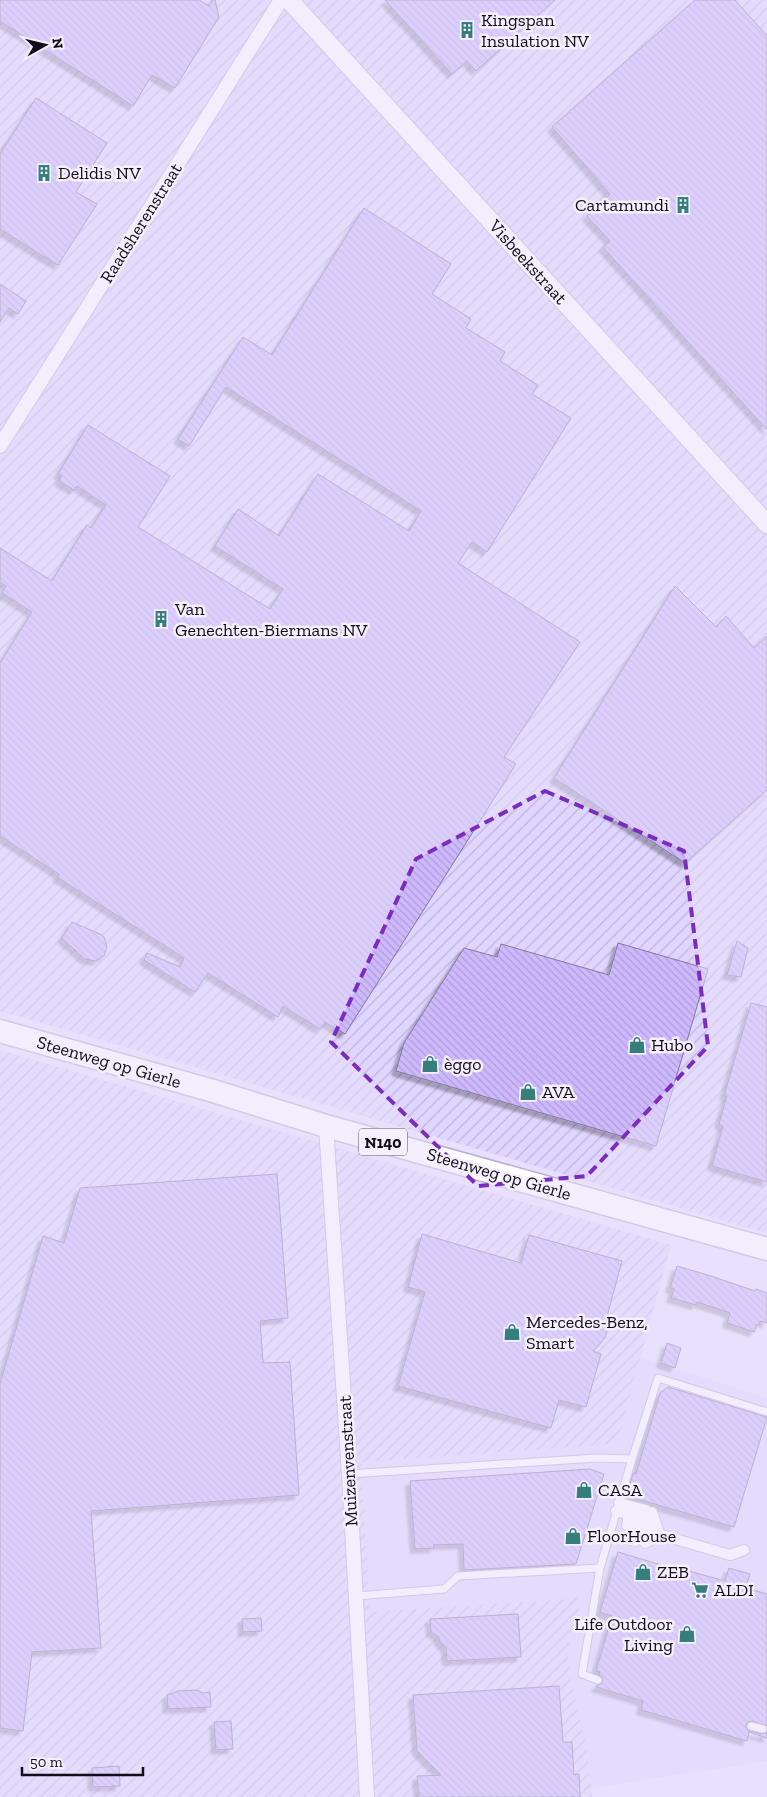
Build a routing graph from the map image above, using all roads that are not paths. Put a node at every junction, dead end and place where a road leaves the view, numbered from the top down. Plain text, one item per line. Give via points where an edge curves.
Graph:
1 (281, 0) edge
2 (288, 0) edge
3 (0, 446) edge
4 (767, 524) edge
5 (0, 1031) edge
6 (326, 1126) junction
7 (767, 1249) edge
8 (767, 1412) edge
9 (632, 1459) junction
10 (349, 1474) junction
11 (617, 1507) junction
12 (609, 1535) junction
13 (660, 1535) junction
14 (744, 1550) dead end
15 (600, 1568) junction
16 (356, 1596) junction
17 (598, 1680) dead end
18 (751, 1726) dead end
19 (763, 1729) dead end
20 (368, 1797) edge

1 - 3 street, Raadsherenstraat
2 - 4 street, Visbeekstraat
5 - 6 main road, Steenweg op Gierle / N140
6 - 7 main road, Steenweg op Gierle / N140
6 - 10 street, Muizenvenstraat
8 - 9 lane via 658,1378
9 - 10 lane via 598,1458
9 - 11 lane
10 - 16 street, Muizenvenstraat
11 - 12 lane
11 - 13 street via 649,1511
11 - 13 street via 651,1521 649,1525 628,1520 627,1525
12 - 13 street via 641,1542
12 - 15 lane
13 - 14 street via 730,1555
15 - 16 lane via 458,1576 444,1589
15 - 17 lane via 582,1674
16 - 20 street, Muizenvenstraat
18 - 19 lane

